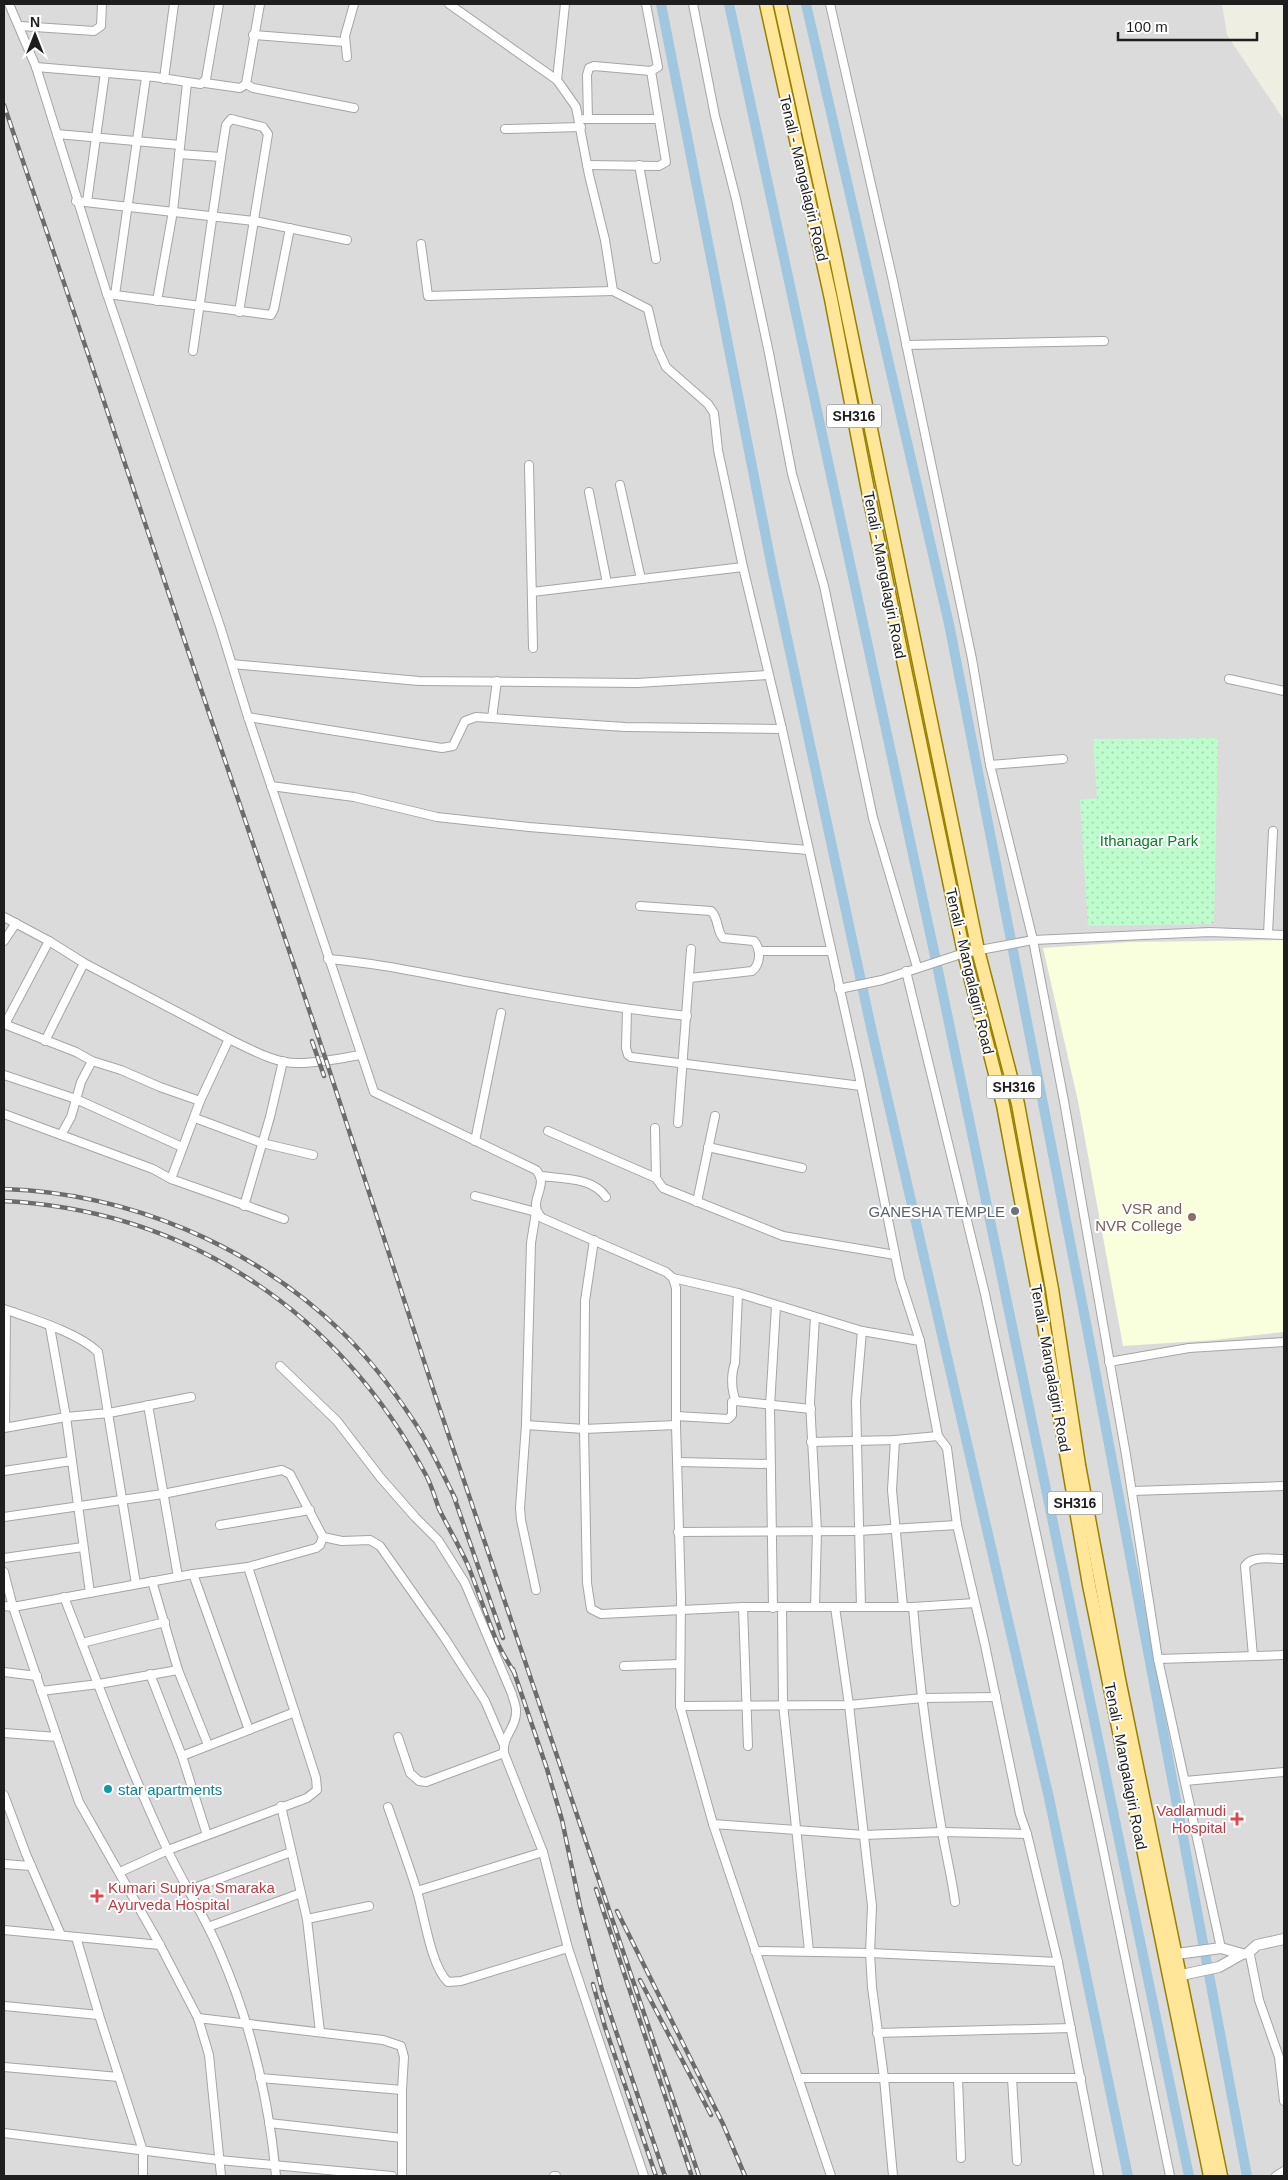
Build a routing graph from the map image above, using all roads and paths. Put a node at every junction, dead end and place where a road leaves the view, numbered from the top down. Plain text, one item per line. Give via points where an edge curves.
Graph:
1 (9, 4) edge
2 (102, 4) edge
3 (174, 4) edge
4 (219, 4) edge
5 (260, 4) edge
6 (354, 4) edge
7 (449, 4) edge
8 (565, 4) edge
9 (646, 4) edge
10 (693, 4) edge
11 (766, 4) edge
12 (780, 4) edge
13 (830, 4) edge
14 (20, 26) junction
15 (253, 35) junction
16 (345, 42) junction
17 (347, 57) dead end
18 (36, 67) junction
19 (651, 71) junction
20 (105, 73) junction
21 (146, 77) junction
22 (164, 79) junction
23 (557, 80) junction
24 (187, 83) junction
25 (205, 83) junction
26 (246, 84) junction
27 (354, 108) dead end
28 (659, 119) junction
29 (583, 121) junction
30 (505, 129) dead end
31 (57, 134) junction
32 (96, 138) junction
33 (136, 142) junction
34 (180, 150) junction
35 (221, 157) junction
36 (587, 165) junction
37 (639, 165) junction
38 (76, 201) junction
39 (87, 202) junction
40 (128, 207) junction
41 (173, 211) junction
42 (212, 216) junction
43 (254, 221) junction
44 (290, 228) junction
45 (347, 240) dead end
46 (420, 244) dead end
47 (656, 258) dead end
48 (613, 291) junction
49 (107, 294) junction
50 (115, 296) junction
51 (157, 301) junction
52 (199, 306) junction
53 (239, 312) junction
54 (1104, 341) dead end
55 (906, 345) junction
56 (193, 351) dead end
57 (529, 465) dead end
58 (620, 485) dead end
59 (589, 492) dead end
60 (743, 567) junction
61 (640, 579) junction
62 (607, 583) junction
63 (532, 592) junction
64 (533, 648) dead end
65 (232, 664) junction
66 (768, 675) junction
67 (1229, 679) dead end
68 (497, 681) junction
69 (1284, 691) edge
70 (248, 717) junction
71 (492, 718) junction
72 (782, 729) junction
73 (1063, 759) dead end
74 (990, 764) junction
75 (271, 786) junction
76 (1273, 831) dead end
77 (808, 850) junction
78 (640, 906) dead end
79 (4, 917) edge
80 (16, 923) junction
81 (1268, 934) junction
82 (1284, 935) edge
83 (1033, 940) junction
84 (4, 941) edge
85 (49, 941) junction
86 (691, 949) dead end
87 (984, 949) junction
88 (759, 950) junction
89 (831, 951) junction
90 (964, 952) junction
91 (328, 959) junction
92 (84, 963) junction
93 (918, 967) junction
94 (906, 971) junction
95 (690, 978) junction
96 (840, 989) junction
97 (627, 1010) junction
98 (501, 1013) dead end
99 (687, 1016) junction
100 (4, 1024) edge
101 (230, 1039) junction
102 (45, 1041) junction
103 (362, 1055) junction
104 (92, 1061) junction
105 (283, 1061) junction
106 (683, 1064) junction
107 (4, 1075) edge
108 (861, 1086) junction
109 (76, 1099) junction
110 (200, 1101) junction
111 (4, 1114) edge
112 (715, 1116) dead end
113 (195, 1118) junction
114 (678, 1123) dead end
115 (655, 1128) dead end
116 (548, 1131) dead end
117 (60, 1135) junction
118 (476, 1141) junction
119 (262, 1144) junction
120 (708, 1147) junction
121 (182, 1148) junction
122 (313, 1155) dead end
123 (802, 1168) dead end
124 (541, 1176) junction
125 (656, 1178) junction
126 (170, 1179) junction
127 (475, 1196) dead end
128 (606, 1197) dead end
129 (697, 1202) junction
130 (244, 1206) junction
131 (536, 1212) junction
132 (284, 1219) dead end
133 (594, 1240) junction
134 (895, 1255) junction
135 (673, 1278) junction
136 (738, 1293) junction
137 (776, 1306) junction
138 (5, 1309) edge
139 (815, 1317) junction
140 (50, 1327) junction
141 (862, 1331) junction
142 (920, 1340) junction
143 (1284, 1342) edge
144 (1110, 1362) junction
145 (280, 1366) dead end
146 (191, 1397) dead end
147 (736, 1401) junction
148 (148, 1405) junction
149 (770, 1406) junction
150 (811, 1409) junction
151 (109, 1413) junction
152 (676, 1416) junction
153 (66, 1417) junction
154 (526, 1424) junction
155 (676, 1425) junction
156 (4, 1428) edge
157 (584, 1429) junction
158 (938, 1436) junction
159 (895, 1440) junction
160 (856, 1441) junction
161 (811, 1442) junction
162 (71, 1461) junction
163 (678, 1462) junction
164 (770, 1464) junction
165 (4, 1471) edge
166 (1284, 1486) edge
167 (1132, 1491) junction
168 (163, 1494) junction
169 (122, 1500) junction
170 (78, 1507) junction
171 (310, 1510) junction
172 (4, 1518) edge
173 (220, 1525) dead end
174 (957, 1526) junction
175 (895, 1530) junction
176 (817, 1531) junction
177 (858, 1531) junction
178 (678, 1532) junction
179 (772, 1533) junction
180 (323, 1537) junction
181 (83, 1547) junction
182 (4, 1558) edge
183 (1284, 1559) edge
184 (248, 1567) junction
185 (4, 1572) edge
186 (193, 1574) junction
187 (178, 1576) junction
188 (152, 1581) junction
189 (136, 1584) junction
190 (536, 1590) dead end
191 (90, 1593) junction
192 (64, 1597) junction
193 (975, 1603) junction
194 (4, 1606) edge
195 (14, 1606) junction
196 (913, 1606) junction
197 (743, 1607) junction
198 (816, 1607) junction
199 (835, 1607) junction
200 (861, 1607) junction
201 (903, 1607) junction
202 (773, 1608) junction
203 (782, 1608) junction
204 (681, 1610) junction
205 (165, 1622) junction
206 (82, 1643) junction
207 (1284, 1655) edge
208 (1253, 1656) junction
209 (1158, 1659) junction
210 (680, 1664) junction
211 (624, 1666) dead end
212 (178, 1670) junction
213 (4, 1672) edge
214 (150, 1674) junction
215 (37, 1676) junction
216 (99, 1684) junction
217 (42, 1691) junction
218 (996, 1697) junction
219 (923, 1698) junction
220 (783, 1704) junction
221 (746, 1705) junction
222 (849, 1705) junction
223 (680, 1706) junction
224 (295, 1712) junction
225 (249, 1730) junction
226 (4, 1733) edge
227 (57, 1737) junction
228 (398, 1737) dead end
229 (503, 1743) junction
230 (208, 1745) junction
231 (748, 1746) dead end
232 (504, 1753) junction
233 (182, 1756) junction
234 (1284, 1772) edge
235 (1185, 1781) junction
236 (5, 1800) edge
237 (281, 1806) junction
238 (388, 1807) dead end
239 (713, 1824) junction
240 (797, 1832) junction
241 (942, 1832) junction
242 (1027, 1834) junction
243 (206, 1835) junction
244 (864, 1835) junction
245 (168, 1850) junction
246 (292, 1852) junction
247 (543, 1852) junction
248 (4, 1864) edge
249 (31, 1866) junction
250 (120, 1872) junction
251 (189, 1890) junction
252 (416, 1891) junction
253 (301, 1893) junction
254 (955, 1902) dead end
255 (369, 1906) dead end
256 (307, 1920) junction
257 (208, 1927) junction
258 (4, 1930) edge
259 (61, 1935) junction
260 (76, 1937) junction
261 (1284, 1939) edge
262 (160, 1945) junction
263 (568, 1948) junction
264 (1218, 1948) junction
265 (755, 1951) junction
266 (808, 1951) junction
267 (870, 1953) junction
268 (1245, 1954) junction
269 (1173, 1955) junction
270 (1058, 1962) junction
271 (1178, 1976) junction
272 (4, 2006) edge
273 (99, 2015) junction
274 (198, 2018) junction
275 (246, 2025) junction
276 (1071, 2028) junction
277 (320, 2032) junction
278 (877, 2034) junction
279 (4, 2067) edge
280 (119, 2077) junction
281 (260, 2078) junction
282 (798, 2078) junction
283 (884, 2078) junction
284 (958, 2078) junction
285 (1012, 2078) junction
286 (1081, 2078) junction
287 (402, 2090) junction
288 (1284, 2101) edge
289 (269, 2123) junction
290 (4, 2133) edge
291 (402, 2138) junction
292 (143, 2150) junction
293 (961, 2158) dead end
294 (219, 2160) junction
295 (1017, 2161) dead end
296 (275, 2166) junction
297 (1284, 2171) edge
298 (143, 2176) edge
299 (221, 2176) edge
300 (276, 2176) edge
301 (392, 2176) edge
302 (402, 2176) edge
303 (644, 2176) edge
304 (831, 2176) edge
305 (893, 2176) edge
306 (1099, 2176) edge
307 (1170, 2176) edge
308 (1210, 2176) edge
309 (1221, 2176) edge
310 (1276, 2176) edge

1 - 14 street
2 - 14 street via 101,26 94,31
3 - 22 street
4 - 25 street
5 - 15 street
6 - 16 street
7 - 23 street
8 - 23 street
9 - 19 street via 658,63 656,70
10 - 93 street via 792,474 824,586 873,818
11 - 90 main road, Tenali - Mangalagiri Road / SH316 via 832,300
12 - 87 main road, Tenali - Mangalagiri Road / SH316
13 - 55 street
14 - 18 street
15 - 16 street
15 - 26 street
16 - 17 street
18 - 20 street
18 - 31 street
19 - 28 street
19 - 29 street via 590,68
20 - 21 street
20 - 32 street
21 - 22 street
21 - 33 street
22 - 24 street
23 - 29 street
24 - 25 street
24 - 34 street
25 - 26 street via 240,88
26 - 27 street
28 - 29 street
28 - 37 street via 666,162 660,166
29 - 30 street
29 - 36 street
31 - 32 street
31 - 38 street
32 - 33 street
32 - 39 street
33 - 34 street
33 - 40 street
34 - 35 street
34 - 41 street
35 - 42 street
35 - 43 street via 226,125 231,119 266,129 268,140
36 - 37 street
36 - 48 street
37 - 47 street
38 - 39 street
38 - 49 street
39 - 40 street
40 - 41 street
40 - 50 street
41 - 42 street
41 - 51 street
42 - 43 street
42 - 52 street
43 - 44 street
43 - 53 street
44 - 45 street
44 - 53 street via 273,312 267,316
46 - 48 street via 428,296
48 - 60 street via 648,309 657,347 666,367 714,413 720,460
49 - 50 street
49 - 65 street
50 - 51 street
51 - 52 street
52 - 53 street
52 - 56 street
54 - 55 street
55 - 74 street via 972,659
57 - 63 street
58 - 61 street
59 - 62 street
60 - 61 street
60 - 66 street
61 - 62 street
62 - 63 street
63 - 64 street
65 - 68 street via 410,681
65 - 70 street
66 - 68 street via 637,683
66 - 72 street
67 - 69 street
68 - 71 street
70 - 71 street via 442,748 453,746 469,718
70 - 75 street
71 - 72 street via 625,727
72 - 77 street
73 - 74 street
74 - 83 street
75 - 77 street via 354,797 436,817
75 - 91 street
76 - 81 street
77 - 89 street
78 - 88 street via 711,911 717,918 723,938 754,941
79 - 80 street
80 - 84 street
80 - 85 street
81 - 82 street
81 - 83 street via 1210,932
83 - 87 street
83 - 144 street
85 - 92 street
85 - 100 street
86 - 95 street
87 - 90 street
87 - 269 main road, Tenali - Mangalagiri Road / SH316 via 1018,1104 1093,1543
88 - 89 street
88 - 95 street via 757,966 752,971
89 - 96 street
90 - 93 street
90 - 269 main road, Tenali - Mangalagiri Road / SH316 via 1003,1105 1089,1585
91 - 97 street via 372,962
91 - 103 street
92 - 101 street
92 - 102 street
93 - 94 street
94 - 96 street
94 - 307 street via 985,1294
95 - 99 street
96 - 108 street
97 - 99 street
97 - 106 street via 628,1055
98 - 118 street
99 - 106 street
100 - 102 street
101 - 105 street
101 - 110 street
102 - 104 street
103 - 105 street via 298,1064
103 - 118 street via 374,1092
104 - 109 street
104 - 110 street
105 - 119 street
106 - 108 street
106 - 114 street
107 - 109 street
108 - 134 street
109 - 117 street via 71,1117
109 - 121 street
110 - 113 street
111 - 117 street
112 - 120 street
113 - 119 street
113 - 121 street
115 - 125 street
116 - 125 street
117 - 126 street via 153,1169
118 - 124 street via 536,1170
119 - 122 street
119 - 130 street
120 - 123 street
120 - 129 street
121 - 126 street
124 - 128 street via 592,1184
124 - 131 street
125 - 129 street via 664,1188
126 - 130 street
127 - 131 street
129 - 134 street via 783,1236
130 - 132 street
131 - 133 street via 542,1218
131 - 154 street via 531,1243
133 - 135 street
133 - 157 street via 585,1301
134 - 142 street
135 - 136 street
135 - 152 street via 676,1288
136 - 137 street
136 - 147 street via 732,1371
137 - 139 street
137 - 149 street
138 - 140 street
138 - 156 street
139 - 141 street
139 - 150 street
140 - 151 street via 65,1331 98,1352
140 - 153 street
141 - 142 street
141 - 160 street
142 - 158 street
143 - 144 street via 1188,1348
144 - 167 street
145 - 229 street via 337,1421 380,1477 438,1540 464,1583 512,1694 516,1711 513,1726
146 - 148 street
147 - 149 street
147 - 152 street via 732,1402 732,1416 728,1419
148 - 151 street
148 - 168 street
149 - 150 street
149 - 164 street
150 - 161 street
151 - 153 street
151 - 169 street
152 - 155 street
153 - 156 street
153 - 162 street
154 - 157 street
154 - 190 street via 521,1520
155 - 157 street
155 - 163 street
157 - 204 street via 587,1583 591,1609 601,1614
158 - 159 street
158 - 174 street via 947,1448
159 - 160 street
159 - 175 street via 892,1490
160 - 161 street
160 - 177 street
161 - 176 street
162 - 165 street
162 - 170 street
163 - 164 street
163 - 178 street
164 - 179 street
166 - 167 street
167 - 209 street
168 - 169 street
168 - 171 street via 282,1470 290,1474
168 - 187 street
169 - 170 street
169 - 189 street
170 - 172 street
170 - 181 street
171 - 173 street
171 - 180 street
174 - 175 street
174 - 193 street
175 - 177 street
175 - 201 street
176 - 177 street
176 - 179 street
176 - 198 street
177 - 200 street
178 - 179 street
178 - 204 street
179 - 202 street
180 - 184 street via 316,1548
180 - 229 street via 370,1540 380,1546 485,1701
181 - 182 street
181 - 191 street
183 - 208 street via 1253,1560 1245,1566
184 - 186 street
184 - 224 street
185 - 195 street
186 - 187 street
186 - 225 street
187 - 188 street
188 - 189 street
188 - 205 street
189 - 191 street
191 - 192 street
192 - 195 street
192 - 206 street
193 - 196 street
193 - 218 street
194 - 195 street
195 - 215 street
196 - 201 street
196 - 219 street
197 - 202 street
197 - 204 street
197 - 221 street
198 - 199 street
198 - 203 street
199 - 200 street
199 - 222 street
200 - 201 street
202 - 203 street
203 - 220 street
204 - 210 street
205 - 206 street
205 - 212 street
206 - 216 street
207 - 208 street
208 - 209 street
209 - 235 street
210 - 211 street
210 - 223 street
212 - 214 street
212 - 230 street
213 - 215 street
214 - 216 street
214 - 233 street
215 - 217 street
216 - 217 street
216 - 245 street
217 - 227 street
218 - 219 street
218 - 242 street
219 - 222 street
219 - 241 street
220 - 221 street
220 - 222 street
220 - 240 street
221 - 223 street
221 - 231 street
222 - 244 street
223 - 239 street
224 - 225 street
224 - 237 street via 317,1790 307,1798
225 - 230 street
226 - 227 street
227 - 250 street via 80,1802
228 - 232 street via 410,1773 419,1781 426,1782
229 - 232 street
230 - 233 street
232 - 247 street
233 - 243 street
234 - 235 street
235 - 264 street
236 - 249 street
237 - 243 street
237 - 246 street
238 - 252 street
239 - 240 street
239 - 265 street
240 - 244 street
240 - 266 street
241 - 242 street
241 - 244 street
241 - 254 street
242 - 270 street
243 - 245 street
244 - 267 street via 872,1906
245 - 250 street
245 - 251 street
246 - 251 street
246 - 253 street
247 - 252 street
247 - 263 street
248 - 249 street
249 - 259 street
250 - 262 street
251 - 257 street
252 - 263 street via 435,1962 448,1982 461,1981
253 - 256 street
253 - 257 street
255 - 256 street
256 - 277 street
257 - 275 street
258 - 259 street
259 - 260 street
260 - 262 street
260 - 273 street
261 - 268 street via 1257,1945
262 - 274 street
263 - 303 street
264 - 268 street
264 - 269 street
265 - 266 street
265 - 282 street
266 - 267 street
267 - 270 street
267 - 278 street
268 - 271 street via 1219,1967
268 - 288 street via 1251,1959 1258,2000 1279,2057
269 - 271 main road, Tenali - Mangalagiri Road / SH316
270 - 276 street
271 - 308 main road, Tenali - Mangalagiri Road / SH316
271 - 309 main road, Tenali - Mangalagiri Road / SH316
272 - 273 street
273 - 280 street
274 - 275 street
274 - 294 street via 209,2055
275 - 277 street
275 - 281 street
276 - 278 street
276 - 286 street
277 - 287 street via 382,2040 401,2046 404,2057
278 - 283 street
279 - 280 street
280 - 292 street
281 - 287 street
281 - 289 street
282 - 283 street
282 - 304 street
283 - 284 street
283 - 305 street
284 - 285 street
284 - 293 street
285 - 286 street
285 - 295 street
286 - 306 street
287 - 291 street
289 - 291 street
289 - 296 street
290 - 292 street
291 - 302 street
292 - 294 street
292 - 298 street
294 - 296 street
294 - 299 street
296 - 300 street
296 - 301 street
297 - 310 street

